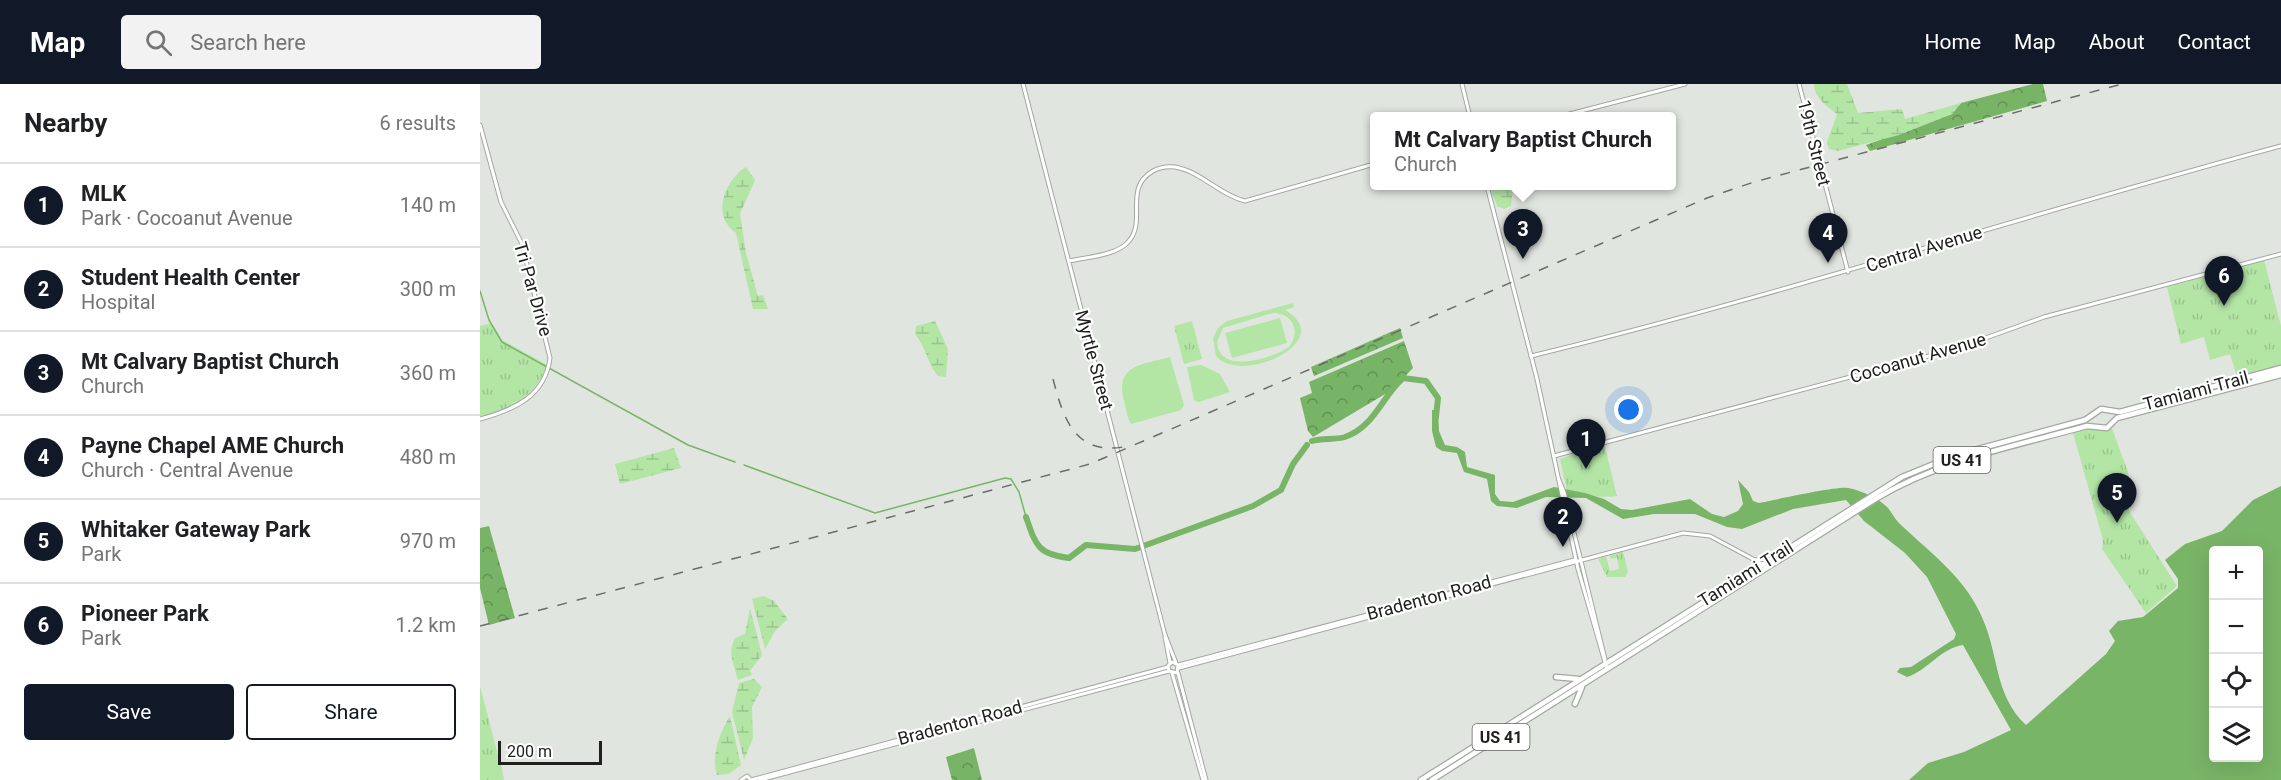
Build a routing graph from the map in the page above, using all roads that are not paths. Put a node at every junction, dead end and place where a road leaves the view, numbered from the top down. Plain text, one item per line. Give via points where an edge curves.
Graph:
1 (1023, 84) edge
2 (1462, 84) edge
3 (1685, 84) edge
4 (1799, 84) edge
5 (1469, 112) edge
6 (1577, 112) edge
7 (480, 125) edge
8 (2281, 146) edge
9 (1370, 165) edge
10 (1488, 190) edge
11 (2281, 254) edge
12 (1069, 261) junction
13 (1848, 272) junction
14 (1531, 356) junction
15 (2281, 371) edge
16 (2110, 411) junction
17 (2094, 415) junction
18 (480, 419) edge
19 (2113, 420) junction
20 (2072, 424) junction
21 (2097, 427) junction
22 (2052, 435) junction
23 (2025, 437) junction
24 (1977, 450) junction
25 (1991, 453) junction
26 (1554, 456) junction
27 (1945, 465) junction
28 (1770, 559) junction
29 (1578, 560) junction
30 (1751, 560) junction
31 (1761, 564) junction
32 (1770, 566) junction
33 (1654, 633) junction
34 (1165, 635) junction
35 (1644, 639) junction
36 (1646, 645) junction
37 (1634, 652) junction
38 (1605, 663) junction
39 (1178, 667) junction
40 (1170, 669) junction
41 (1607, 669) junction
42 (1556, 677) dead end
43 (1581, 679) junction
44 (1583, 685) junction
45 (1575, 704) dead end
46 (741, 780) edge
47 (751, 780) edge
48 (760, 780) edge
49 (1204, 780) edge
50 (1420, 780) edge
51 (1432, 780) edge

1 - 12 street, Myrtle Street
2 - 5 street
3 - 6 street
4 - 13 street, 19th Street
7 - 18 street, Tri Par Drive via 501,202 522,244 550,351 546,374 525,402
8 - 13 street, Central Avenue via 2138,184
9 - 12 street via 1245,201 1181,169 1156,169 1138,188 1135,228 1127,244
10 - 14 street
11 - 26 street, Cocoanut Avenue via 2044,317 1955,349
12 - 34 street, Myrtle Street
13 - 14 street, Central Avenue
14 - 26 street
15 - 16 main road, Tamiami Trail / US 41 via 2120,412
15 - 19 main road, Tamiami Trail / US 41
16 - 17 main road, Tamiami Trail / US 41 via 2101,408
16 - 19 main road
17 - 20 main road, Tamiami Trail / US 41
17 - 21 main road
19 - 21 main road, Tamiami Trail / US 41 via 2107,428
20 - 22 main road
20 - 23 main road, Tamiami Trail / US 41
21 - 22 main road, Tamiami Trail / US 41
22 - 25 main road, Tamiami Trail / US 41
23 - 24 main road, Tamiami Trail / US 41
23 - 25 main road
24 - 27 main road
24 - 28 main road, Tamiami Trail / US 41 via 1926,466 1872,494
25 - 27 main road, Tamiami Trail / US 41
26 - 29 street
27 - 32 main road, Tamiami Trail / US 41 via 1877,498
28 - 30 street
28 - 31 main road, Tamiami Trail / US 41
29 - 30 street, Bradenton Road via 1693,533 1716,539
29 - 38 street
29 - 39 street, Bradenton Road
30 - 31 street, Bradenton Road
31 - 32 street, Bradenton Road
31 - 33 main road, Tamiami Trail / US 41
32 - 36 main road, Tamiami Trail / US 41
33 - 35 main road, Tamiami Trail / US 41
33 - 36 main road
34 - 39 street, Myrtle Street
34 - 40 street, Myrtle Street
35 - 37 main road
35 - 38 main road, Tamiami Trail / US 41
36 - 37 main road, Tamiami Trail / US 41
37 - 41 main road, Tamiami Trail / US 41
38 - 41 street
38 - 43 main road, Tamiami Trail / US 41
39 - 40 street, Bradenton Road
39 - 40 street, Bradenton Road
39 - 49 street, Myrtle Street
40 - 47 street, Bradenton Road
40 - 48 street, Bradenton Road
40 - 49 street, Myrtle Street
41 - 44 main road, Tamiami Trail / US 41
42 - 43 main road
43 - 50 main road, Tamiami Trail / US 41
44 - 45 main road
44 - 51 main road, Tamiami Trail / US 41
46 - 47 street, Bradenton Road via 745,776

